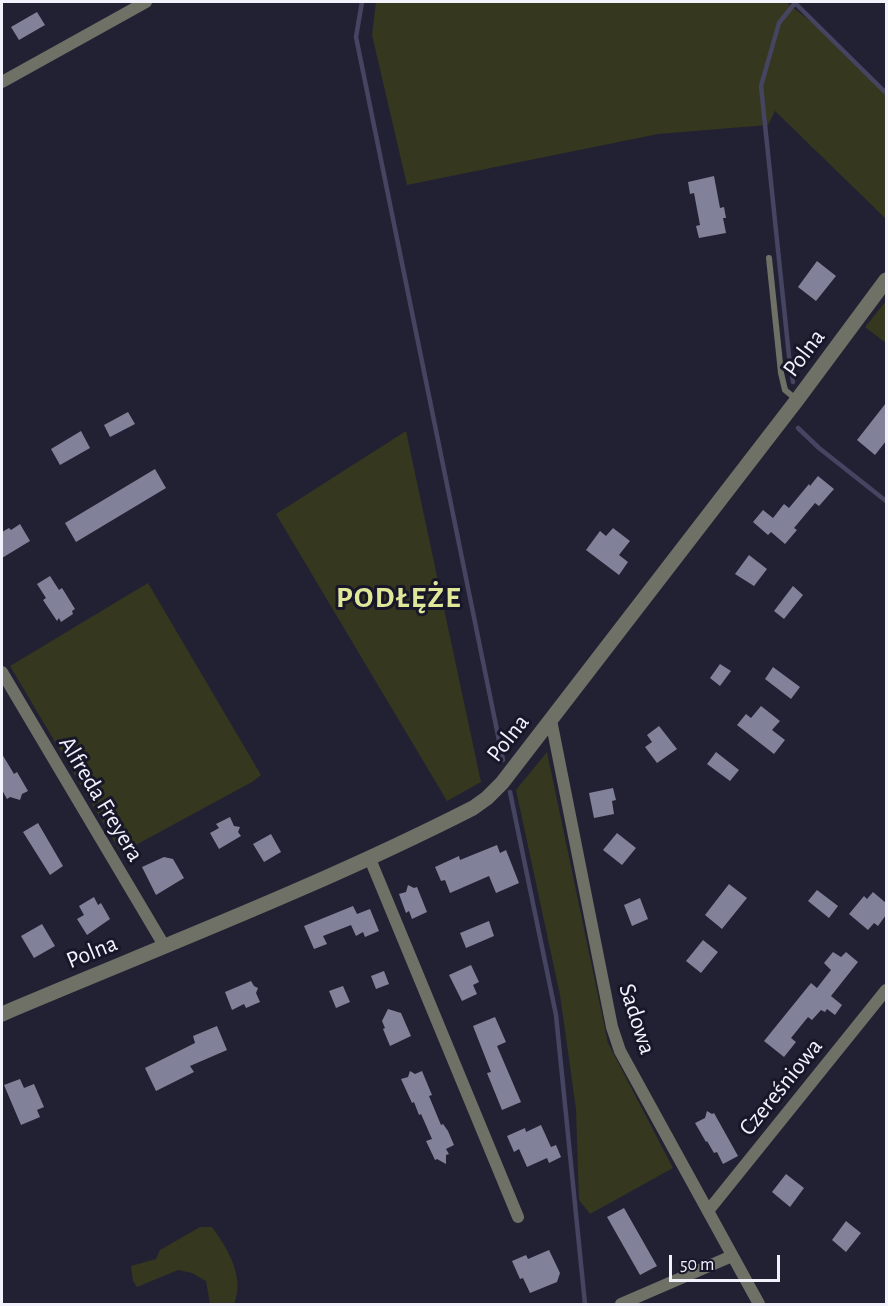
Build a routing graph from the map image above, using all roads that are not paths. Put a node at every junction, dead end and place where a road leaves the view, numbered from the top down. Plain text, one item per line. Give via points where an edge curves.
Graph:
1 (146, 2) edge
2 (2, 82) edge
3 (769, 258) dead end
4 (886, 280) edge
5 (797, 400) junction
6 (2, 672) edge
7 (551, 720) junction
8 (370, 859) junction
9 (165, 947) junction
10 (886, 990) edge
11 (2, 1014) edge
12 (708, 1211) junction
13 (518, 1217) dead end
14 (732, 1256) junction
15 (621, 1305) edge
16 (759, 1305) edge

1 - 2 street
3 - 5 lane via 781,373 785,390
4 - 5 street, Polna
5 - 7 street, Polna
6 - 9 street, Alfreda Freyera
7 - 8 street, Polna via 487,798
7 - 12 street, Sadowa via 612,1027 620,1051
8 - 9 street, Polna
8 - 13 street
9 - 11 street, Polna
10 - 12 street, Czereśniowa
12 - 14 street, Sadowa
14 - 15 street
14 - 16 street, Sadowa

